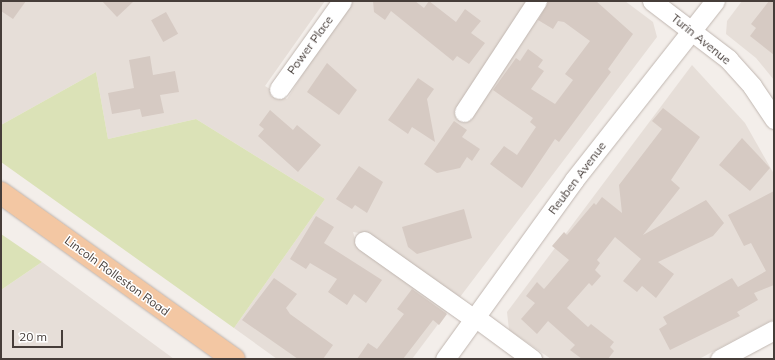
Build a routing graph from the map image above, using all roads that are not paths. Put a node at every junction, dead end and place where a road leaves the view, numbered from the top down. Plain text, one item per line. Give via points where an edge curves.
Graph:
1 (342, 1) edge
2 (537, 1) edge
3 (652, 1) edge
4 (715, 1) edge
5 (693, 30) junction
6 (279, 89) dead end
7 (464, 112) dead end
8 (774, 119) edge
9 (1, 193) edge
10 (364, 241) dead end
11 (474, 318) junction
12 (774, 330) edge
13 (234, 359) edge
14 (445, 359) edge
15 (532, 359) edge
16 (720, 359) edge

1 - 6 street, Power Place
2 - 7 street
3 - 5 street, Turin Avenue
4 - 5 street, Reuben Avenue
5 - 8 street, Turin Avenue via 740,72
5 - 11 street, Reuben Avenue via 574,180
9 - 13 main road, Lincoln Rolleston Road
10 - 11 street
11 - 14 street, Reuben Avenue
11 - 15 street
12 - 16 street

